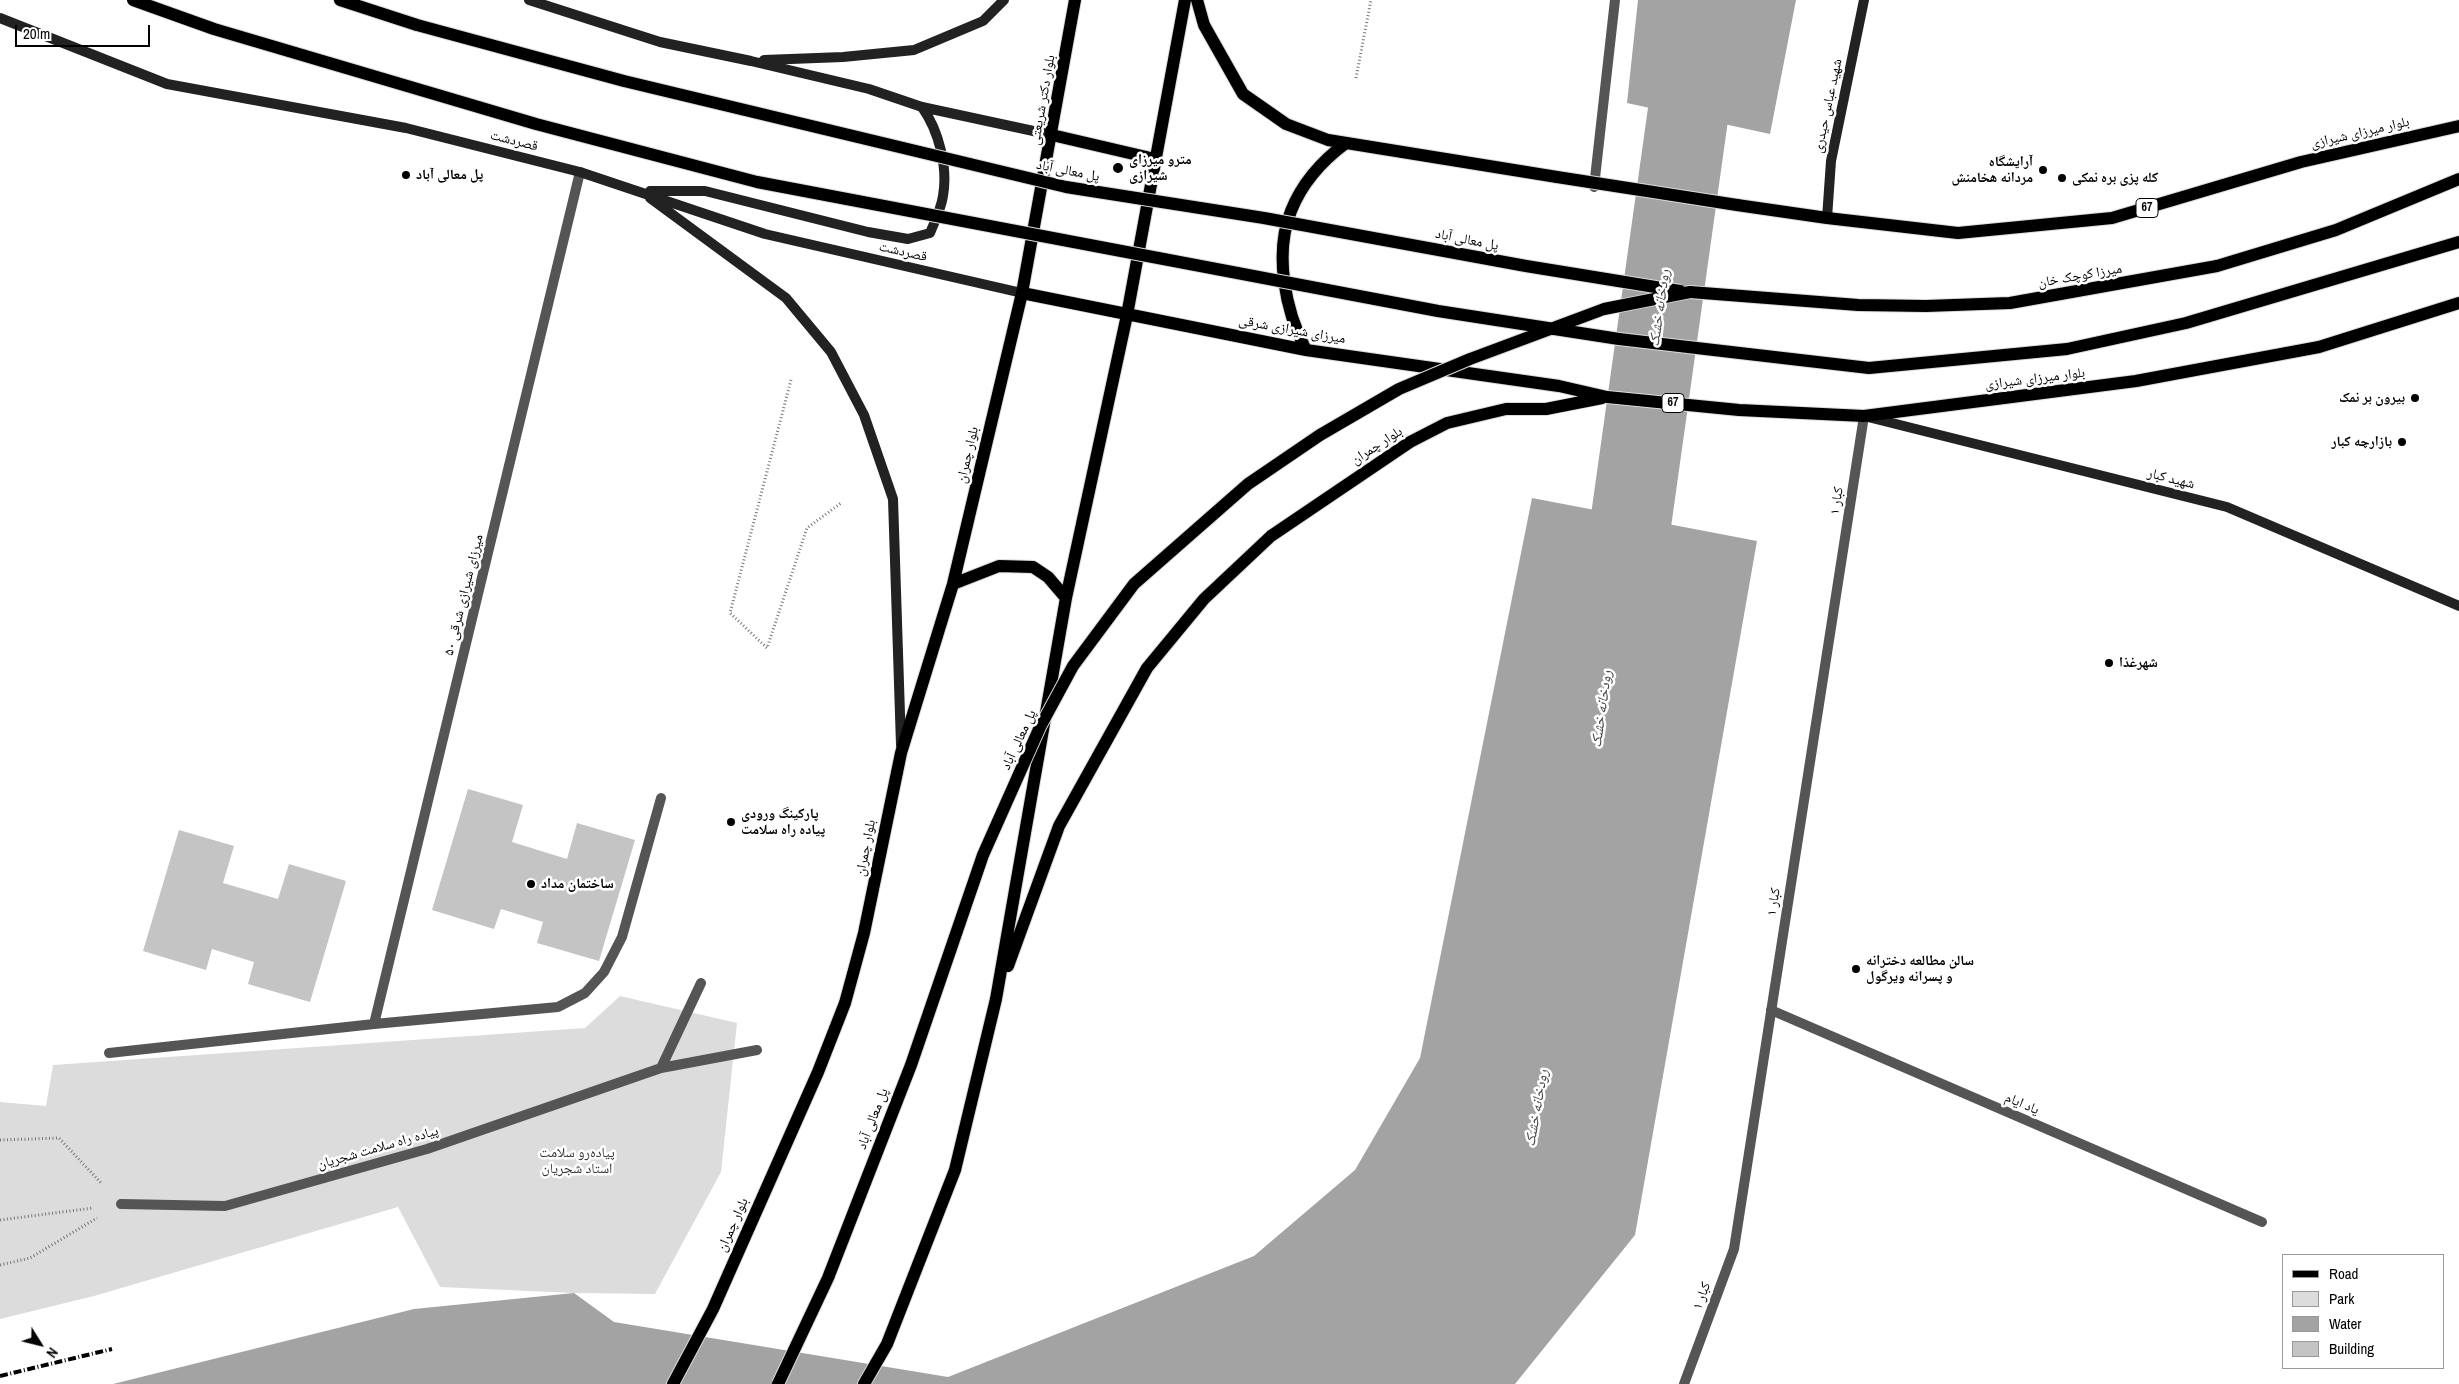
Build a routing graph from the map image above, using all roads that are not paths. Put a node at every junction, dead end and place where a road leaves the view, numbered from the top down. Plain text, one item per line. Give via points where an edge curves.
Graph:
1 (134, 0) edge
2 (340, 0) edge
3 (529, 0) edge
4 (1004, 0) edge
5 (1076, 0) edge
6 (1185, 0) edge
7 (1197, 0) edge
8 (1615, 0) edge
9 (1864, 0) edge
10 (0, 18) edge
11 (751, 61) junction
12 (922, 108) junction
13 (2459, 126) edge
14 (1052, 135) junction
15 (1346, 143) junction
16 (1156, 159) junction
17 (580, 172) junction
18 (2459, 179) edge
19 (1594, 187) dead end
20 (641, 192) junction
21 (1826, 218) junction
22 (2459, 242) edge
23 (1690, 292) junction
24 (1022, 293) junction
25 (2459, 303) edge
26 (1127, 315) junction
27 (1306, 350) junction
28 (1607, 397) junction
29 (1864, 416) junction
30 (953, 584) junction
31 (1066, 598) junction
32 (2459, 606) edge
33 (901, 753) junction
34 (661, 798) dead end
35 (701, 983) dead end
36 (996, 999) junction
37 (1772, 1010) junction
38 (374, 1024) junction
39 (757, 1050) dead end
40 (109, 1052) dead end
41 (661, 1068) junction
42 (121, 1204) road end
43 (2262, 1222) dead end
44 (672, 1384) edge
45 (778, 1384) edge
46 (864, 1384) edge
47 (1684, 1384) edge

1 - 22 main road, bridge via 214,29 536,124 757,182 1438,311 1618,339 1869,368 2067,349 2186,323
2 - 23 main road, پل معالی آباد, bridge via 417,25 624,81 1066,188 1264,218
3 - 11 main road via 660,42
4 - 11 main road via 983,21 914,50
5 - 14 main road, بلوار دکتر شریعتی
6 - 16 main road
7 - 15 main road, بلوار میرزای شیرازی via 1204,25 1243,94 1286,124 1328,140
8 - 19 street
9 - 21 main road, شهید عباس حیدری via 1831,162
10 - 17 main road, قصردشت via 167,84 406,128
11 - 12 main road via 869,89
12 - 14 main road
12 - 20 main road via 931,121 944,173 943,197 930,233 908,239 705,191
13 - 21 main road, بلوار میرزای شیرازی / 67 via 2302,162 2112,218 1958,233
14 - 16 main road
14 - 24 main road, بلوار دکتر شریعتی
15 - 21 main road, بلوار میرزای شیرازی, bridge
15 - 27 main road via 1326,158 1315,172 1291,211 1289,221 1283,258 1284,277 1289,306
16 - 26 main road, بلوار چمران
17 - 20 main road, قصردشت
17 - 38 street, ۵۰ میرزای شیرازی شرقی
18 - 23 main road, میرزا کوچک خان via 2336,230 2217,266 2010,303 1858,306
20 - 24 main road, قصردشت via 765,234
20 - 33 main road via 786,298 831,352 864,415 892,499
23 - 45 main road, پل معالی آباد, bridge via 1604,309 1399,389 1320,435 1248,484 1134,584 1073,666 1036,736 983,855 910,1065 828,1278
24 - 26 main road, میرزای شیرازی شرقی
24 - 30 main road, بلوار چمران
25 - 29 main road, بلوار میرزای شیرازی / 67 via 2319,347 2136,382
26 - 27 main road, میرزای شیرازی شرقی
26 - 31 main road, بلوار چمران
27 - 28 main road, میرزای شیرازی شرقی via 1560,386
28 - 29 main road, بلوار میرزای شیرازی / 67 via 1739,410
28 - 36 main road, بلوار چمران via 1546,409 1506,409 1456,421 1410,442 1271,536 1204,599 1147,668 1059,826
29 - 32 main road, شهید کبار via 2227,507
29 - 37 street, ۱ کبار
30 - 31 main road via 999,566 1033,568 1048,578
30 - 33 main road, بلوار چمران
31 - 36 main road, بلوار چمران
33 - 44 main road, بلوار چمران via 864,933 845,1003 818,1072 713,1309
34 - 38 street via 622,937 604,972 585,994 558,1007
35 - 41 street
36 - 46 main road, بلوار چمران via 955,1170 887,1344
37 - 43 street, یاد ایام
37 - 47 street, ۱ کبار via 1734,1249
38 - 40 street
39 - 41 street, پیاده راه سلامت شجریان
41 - 42 street, پیاده راه سلامت شجریان via 427,1149 225,1206

